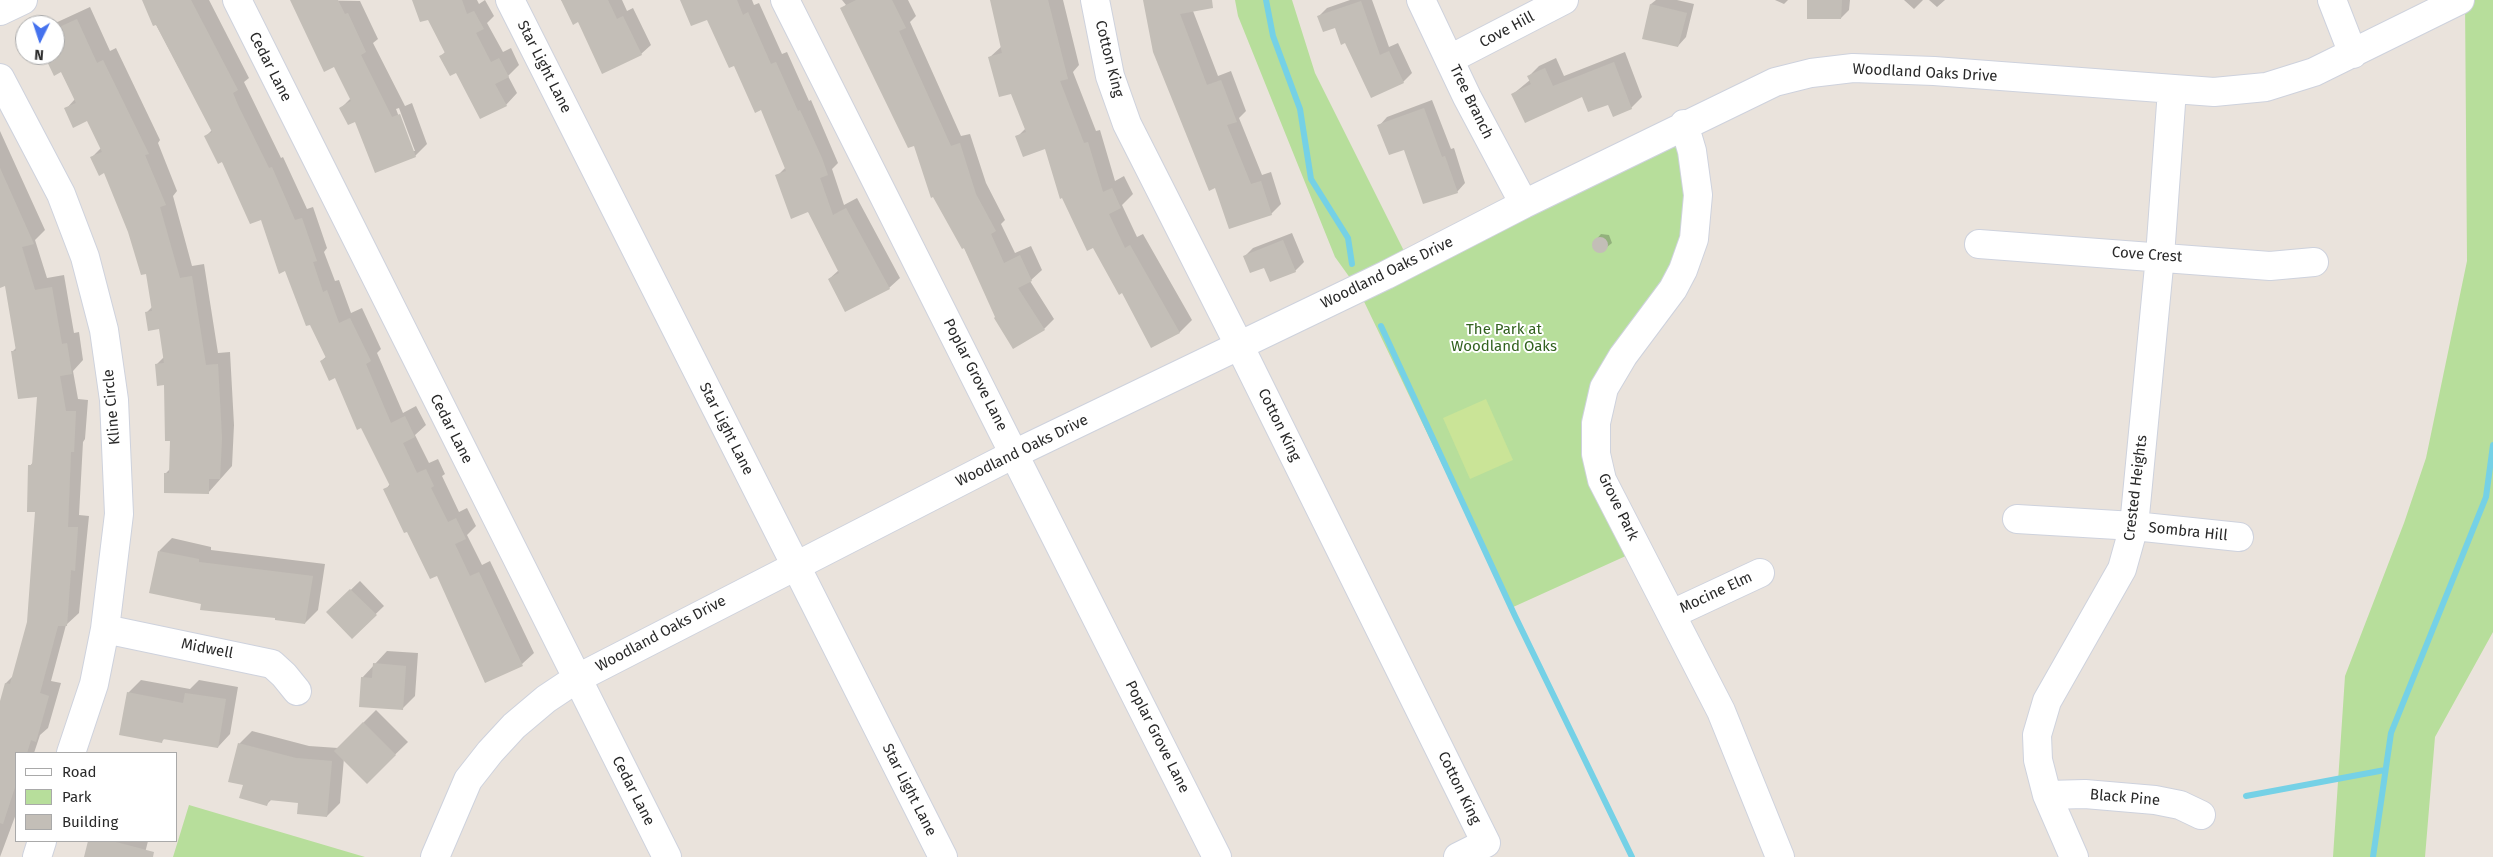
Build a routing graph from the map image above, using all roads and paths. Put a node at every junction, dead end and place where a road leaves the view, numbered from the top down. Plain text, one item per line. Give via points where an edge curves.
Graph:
1 (23, 0) edge
2 (237, 0) edge
3 (510, 0) edge
4 (785, 0) edge
5 (1095, 0) edge
6 (1421, 0) edge
7 (1564, 0) edge
8 (2332, 0) edge
9 (2460, 0) edge
10 (0, 11) edge
11 (2353, 54) junction
12 (1450, 59) junction
13 (0, 78) edge
14 (2172, 90) junction
15 (1684, 124) junction
16 (1524, 204) junction
17 (1979, 244) dead end
18 (2160, 256) junction
19 (2314, 262) dead end
20 (1239, 345) junction
21 (1014, 454) junction
22 (2017, 519) dead end
23 (2134, 526) junction
24 (2239, 537) dead end
25 (795, 565) junction
26 (1760, 573) dead end
27 (1672, 614) junction
28 (105, 629) junction
29 (576, 679) junction
30 (297, 691) dead end
31 (71, 752) edge
32 (2047, 795) junction
33 (2201, 815) dead end
34 (42, 842) edge
35 (37, 857) edge
36 (435, 857) edge
37 (667, 857) edge
38 (943, 857) edge
39 (1217, 857) edge
40 (1458, 857) edge
41 (1780, 857) edge
42 (2074, 857) edge

1 - 10 street
2 - 29 street, Cedar Lane
3 - 25 street, Star Light Lane
4 - 21 street, Poplar Grove Lane
5 - 20 street, Cotton King via 1110,76 1127,124
6 - 12 street, Tree Branch
7 - 12 street, Cove Hill
8 - 11 street
9 - 11 street, Woodland Oaks Drive
11 - 14 street, Woodland Oaks Drive via 2314,72 2266,86 2214,92
12 - 16 street, Tree Branch via 1466,97
13 - 28 street, Kline Circle via 61,194 85,257 104,330 114,400 119,514
14 - 15 street, Woodland Oaks Drive via 1934,70 1853,68 1775,82
14 - 18 street, Crested Heights
15 - 16 street, Woodland Oaks Drive
15 - 27 street, Grove Park via 1692,151 1698,195 1694,239 1684,270 1673,289 1623,356 1604,388 1596,430 1596,454 1602,480
16 - 20 street, Woodland Oaks Drive
17 - 18 street, Cove Crest
18 - 19 street, Cove Crest via 2270,266
18 - 23 street, Crested Heights
20 - 21 street, Woodland Oaks Drive
20 - 40 street, Cotton King via 1486,843
21 - 25 street, Woodland Oaks Drive
21 - 39 street, Poplar Grove Lane
22 - 23 street, Sombra Hill
23 - 24 street, Sombra Hill
23 - 32 street, Crested Heights via 2122,569 2047,700 2038,735 2038,760
25 - 29 street, Woodland Oaks Drive
25 - 38 street, Star Light Lane
26 - 27 street, Mocine Elm
27 - 41 street, Grove Park via 1721,710
28 - 30 street, Midwell via 272,664
28 - 31 street, Kline Circle via 94,684
29 - 36 street, Woodland Oaks Drive via 514,726 490,752 468,780
29 - 37 street, Cedar Lane
32 - 33 street, Black Pine via 2085,794 2155,800 2180,805
32 - 42 street, Crested Heights
34 - 35 street

